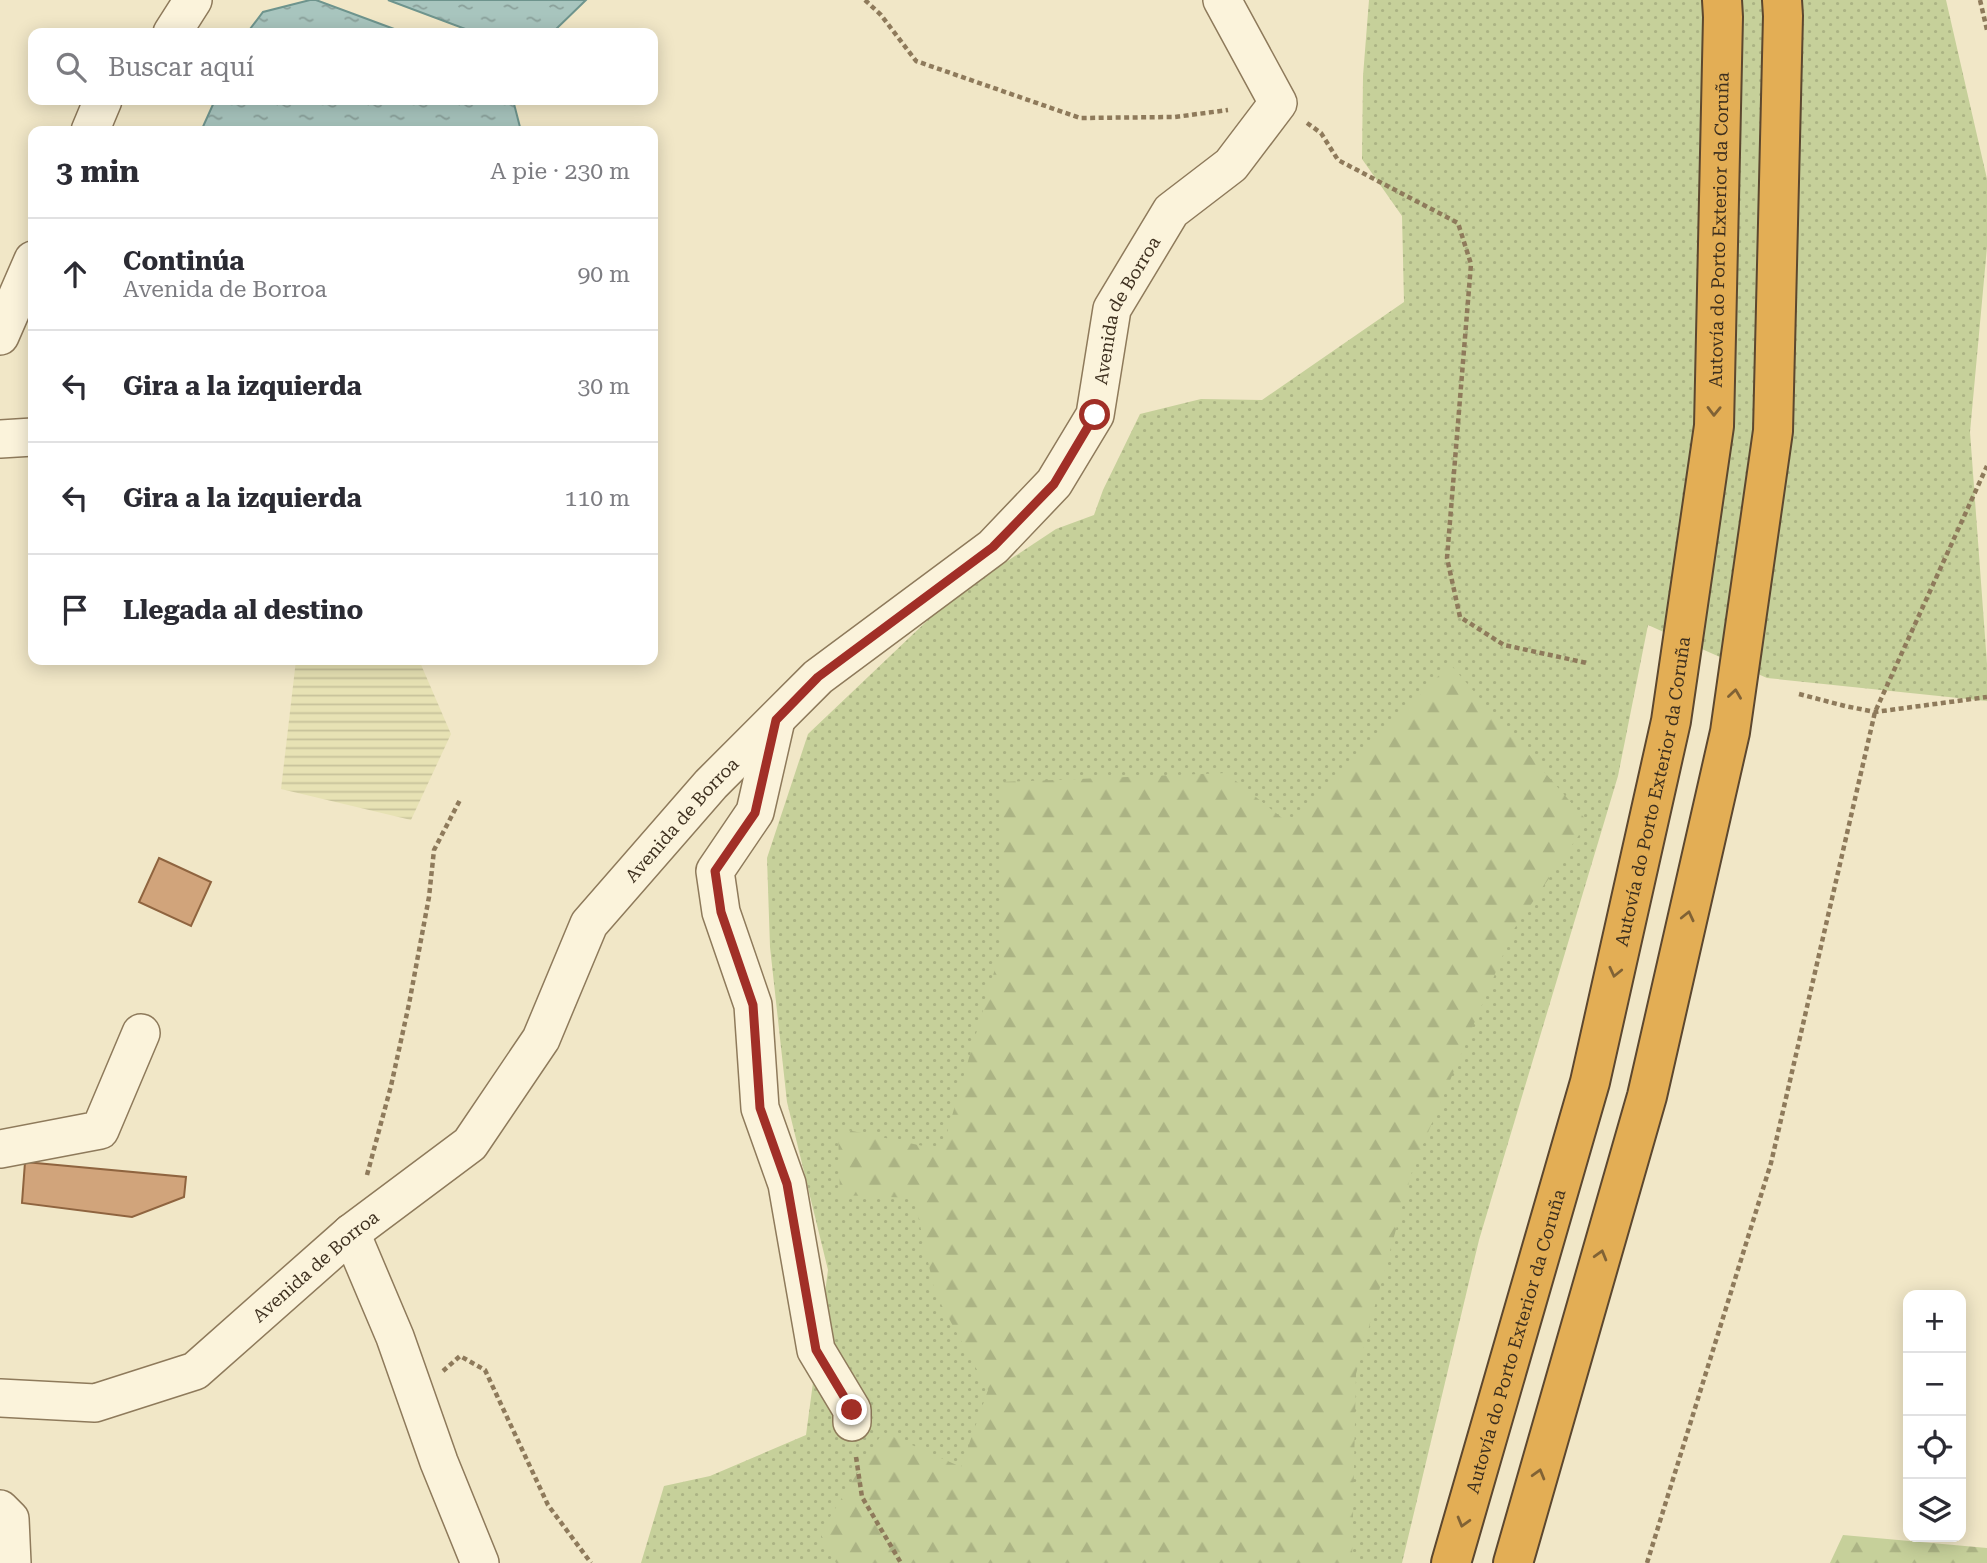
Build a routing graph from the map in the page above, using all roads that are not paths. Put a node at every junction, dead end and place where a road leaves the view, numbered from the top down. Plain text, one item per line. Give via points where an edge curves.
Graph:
1 (193, 0) edge
2 (1222, 0) edge
3 (1722, 0) edge
4 (1782, 0) edge
5 (175, 28) edge
6 (101, 105) edge
7 (92, 126) edge
8 (28, 272) edge
9 (0, 336) edge
10 (28, 437) edge
11 (0, 439) edge
12 (776, 720) junction
13 (141, 1032) dead end
14 (0, 1149) edge
15 (351, 1233) junction
16 (0, 1398) edge
17 (852, 1422) road end
18 (0, 1509) edge
19 (12, 1563) edge
20 (480, 1563) edge
21 (1451, 1563) edge
22 (1513, 1563) edge

1 - 5 street
2 - 12 street, Avenida de Borroa via 1278,103 1231,165 1171,211 1112,309 1095,415 1054,484 993,547 818,677
3 -> 21 highway, Autovía do Porto Exterior da Coruña via 1714,426 1671,721 1590,1082
22 -> 4 highway via 1647,1096 1730,732 1773,431
6 - 7 street
8 - 9 street
10 - 11 street
12 - 15 street, Avenida de Borroa via 711,784 589,924 541,1039 470,1144
12 - 17 street via 755,813 715,871 721,912 753,1005 760,1108 787,1184 816,1350 852,1410
13 - 14 street via 100,1130
15 - 16 street, Avenida de Borroa via 195,1371 95,1403
15 - 20 street
18 - 19 street via 10,1519

